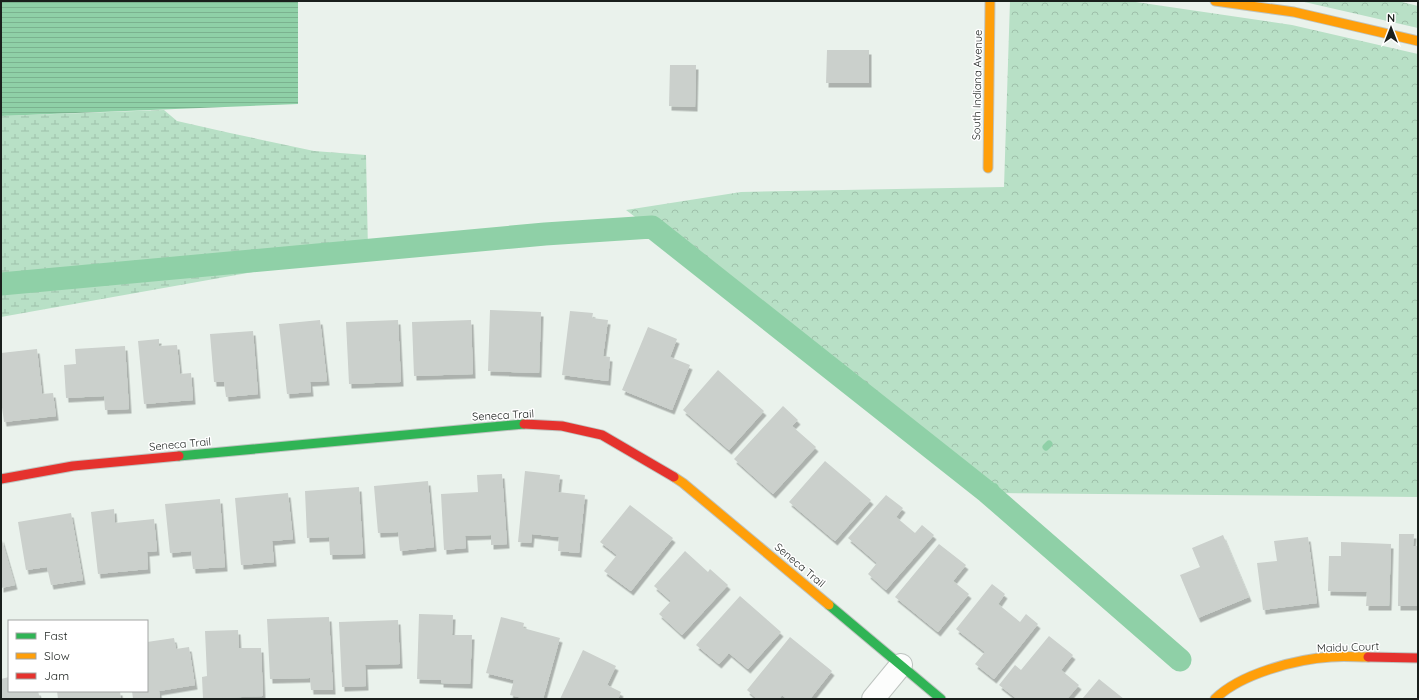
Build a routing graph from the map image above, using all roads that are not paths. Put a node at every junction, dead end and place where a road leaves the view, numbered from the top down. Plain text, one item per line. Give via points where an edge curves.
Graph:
1 (990, 1) edge
2 (1215, 1) edge
3 (1418, 41) edge
4 (988, 168) dead end
5 (1, 479) edge
6 (1418, 658) edge
7 (901, 665) junction
8 (873, 699) edge
9 (941, 699) edge
10 (1215, 699) edge

1 - 4 street, South Indiana Avenue
2 - 3 street via 1294,12
5 - 7 street, Seneca Trail via 81,465 520,424 562,426 602,435 682,483
6 - 10 street, Maidu Court via 1330,657 1284,664 1244,679
7 - 8 street
7 - 9 street, Seneca Trail

